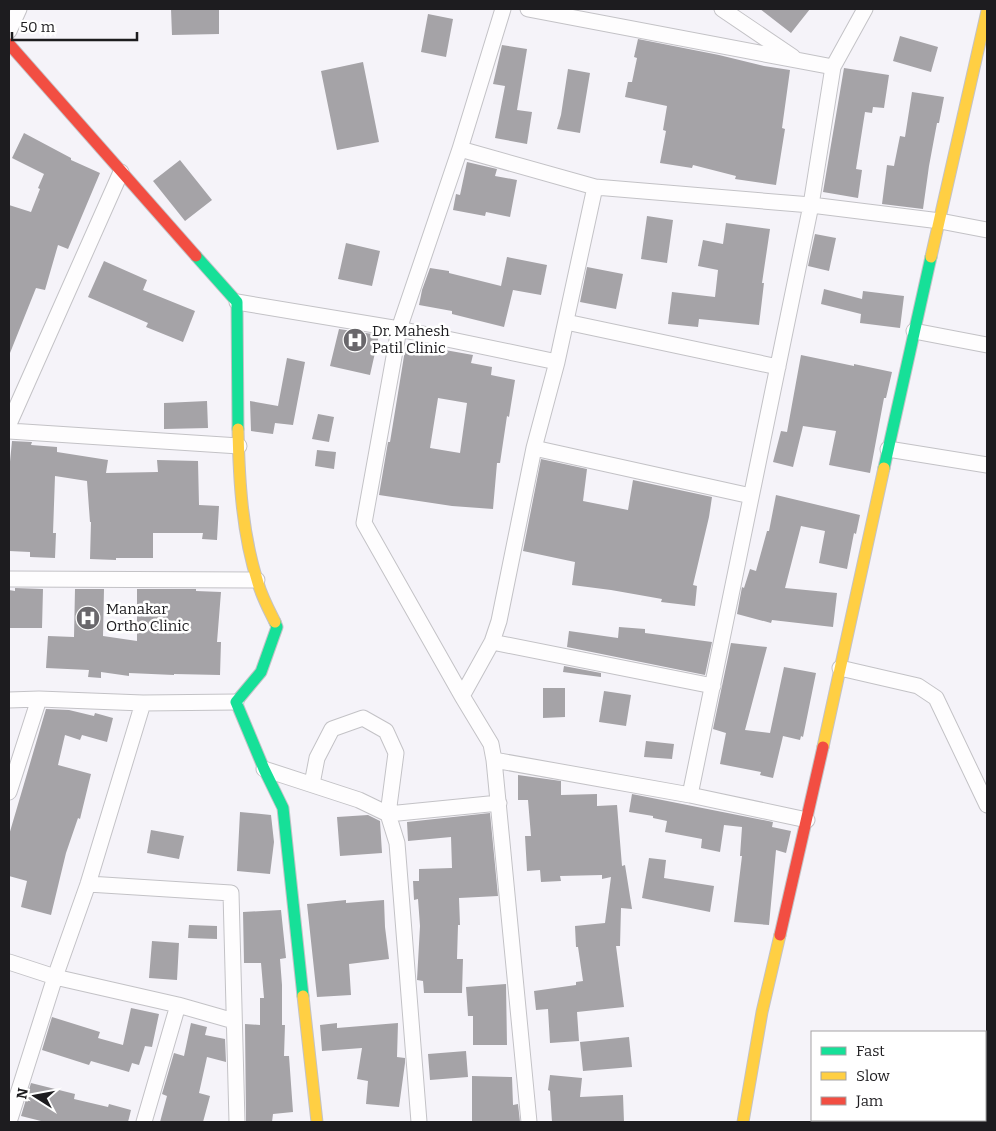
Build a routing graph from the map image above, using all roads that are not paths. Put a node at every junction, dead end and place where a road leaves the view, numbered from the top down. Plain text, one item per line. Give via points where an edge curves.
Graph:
1 (19, 9) edge
2 (503, 9) edge
3 (528, 9) edge
4 (722, 9) edge
5 (865, 9) edge
6 (987, 11) edge
7 (9, 31) edge
8 (9, 44) edge
9 (798, 61) junction
10 (832, 67) junction
11 (460, 149) junction
12 (121, 172) junction
13 (595, 186) junction
14 (811, 205) junction
15 (940, 221) junction
16 (987, 230) edge
17 (237, 302) junction
18 (566, 322) junction
19 (399, 328) junction
20 (914, 332) junction
21 (987, 344) edge
22 (557, 362) junction
23 (778, 367) junction
24 (9, 424) edge
25 (9, 431) edge
26 (239, 446) junction
27 (534, 448) junction
28 (888, 449) junction
29 (987, 466) edge
30 (752, 496) junction
31 (9, 579) edge
32 (256, 580) junction
33 (492, 642) junction
34 (840, 668) junction
35 (712, 686) junction
36 (462, 696) junction
37 (39, 699) junction
38 (9, 700) edge
39 (236, 702) junction
40 (143, 703) junction
41 (494, 760) junction
42 (264, 768) junction
43 (312, 784) junction
44 (9, 792) edge
45 (690, 795) junction
46 (498, 803) junction
47 (987, 805) edge
48 (388, 814) junction
49 (807, 820) junction
50 (88, 884) junction
51 (9, 962) edge
52 (55, 977) junction
53 (178, 1005) junction
54 (234, 1021) junction
55 (321, 1121) edge
56 (9, 1122) edge
57 (144, 1122) edge
58 (237, 1122) edge
59 (419, 1122) edge
60 (529, 1122) edge
61 (743, 1122) edge

1 - 7 street
2 - 11 street
3 - 9 street
4 - 9 street
5 - 10 street
6 - 15 street
8 - 12 street
9 - 10 street
10 - 14 street
11 - 13 street
11 - 19 street
12 - 17 street
12 - 24 street
13 - 14 street
13 - 18 street
14 - 15 street
14 - 23 street
15 - 16 street
15 - 20 street
17 - 19 street
17 - 26 street
18 - 22 street
18 - 23 street
19 - 22 street
19 - 36 street via 364,523
20 - 21 street
20 - 28 street
22 - 27 street
23 - 30 street
25 - 26 street
26 - 32 street via 246,533
27 - 30 street
27 - 33 street via 500,621
28 - 29 street
28 - 34 street
30 - 35 street
31 - 32 street
32 - 39 street via 277,627 261,672
33 - 35 street
33 - 36 street
34 - 47 street via 918,686 936,698
34 - 49 street
35 - 45 street
36 - 41 street via 491,744
37 - 38 street
37 - 40 street
37 - 44 street
39 - 40 street
39 - 42 street
40 - 50 street
41 - 45 street
41 - 46 street
42 - 43 street
42 - 55 street via 284,808
43 - 48 street
43 - 48 street via 317,758 332,729 363,718 386,731 396,753
45 - 49 street
46 - 48 street
46 - 60 street
48 - 59 street via 397,843
49 - 61 street via 762,1012
50 - 52 street
50 - 54 street via 232,892
51 - 52 street
52 - 53 street
52 - 56 street
53 - 54 street
53 - 57 street
54 - 58 street

